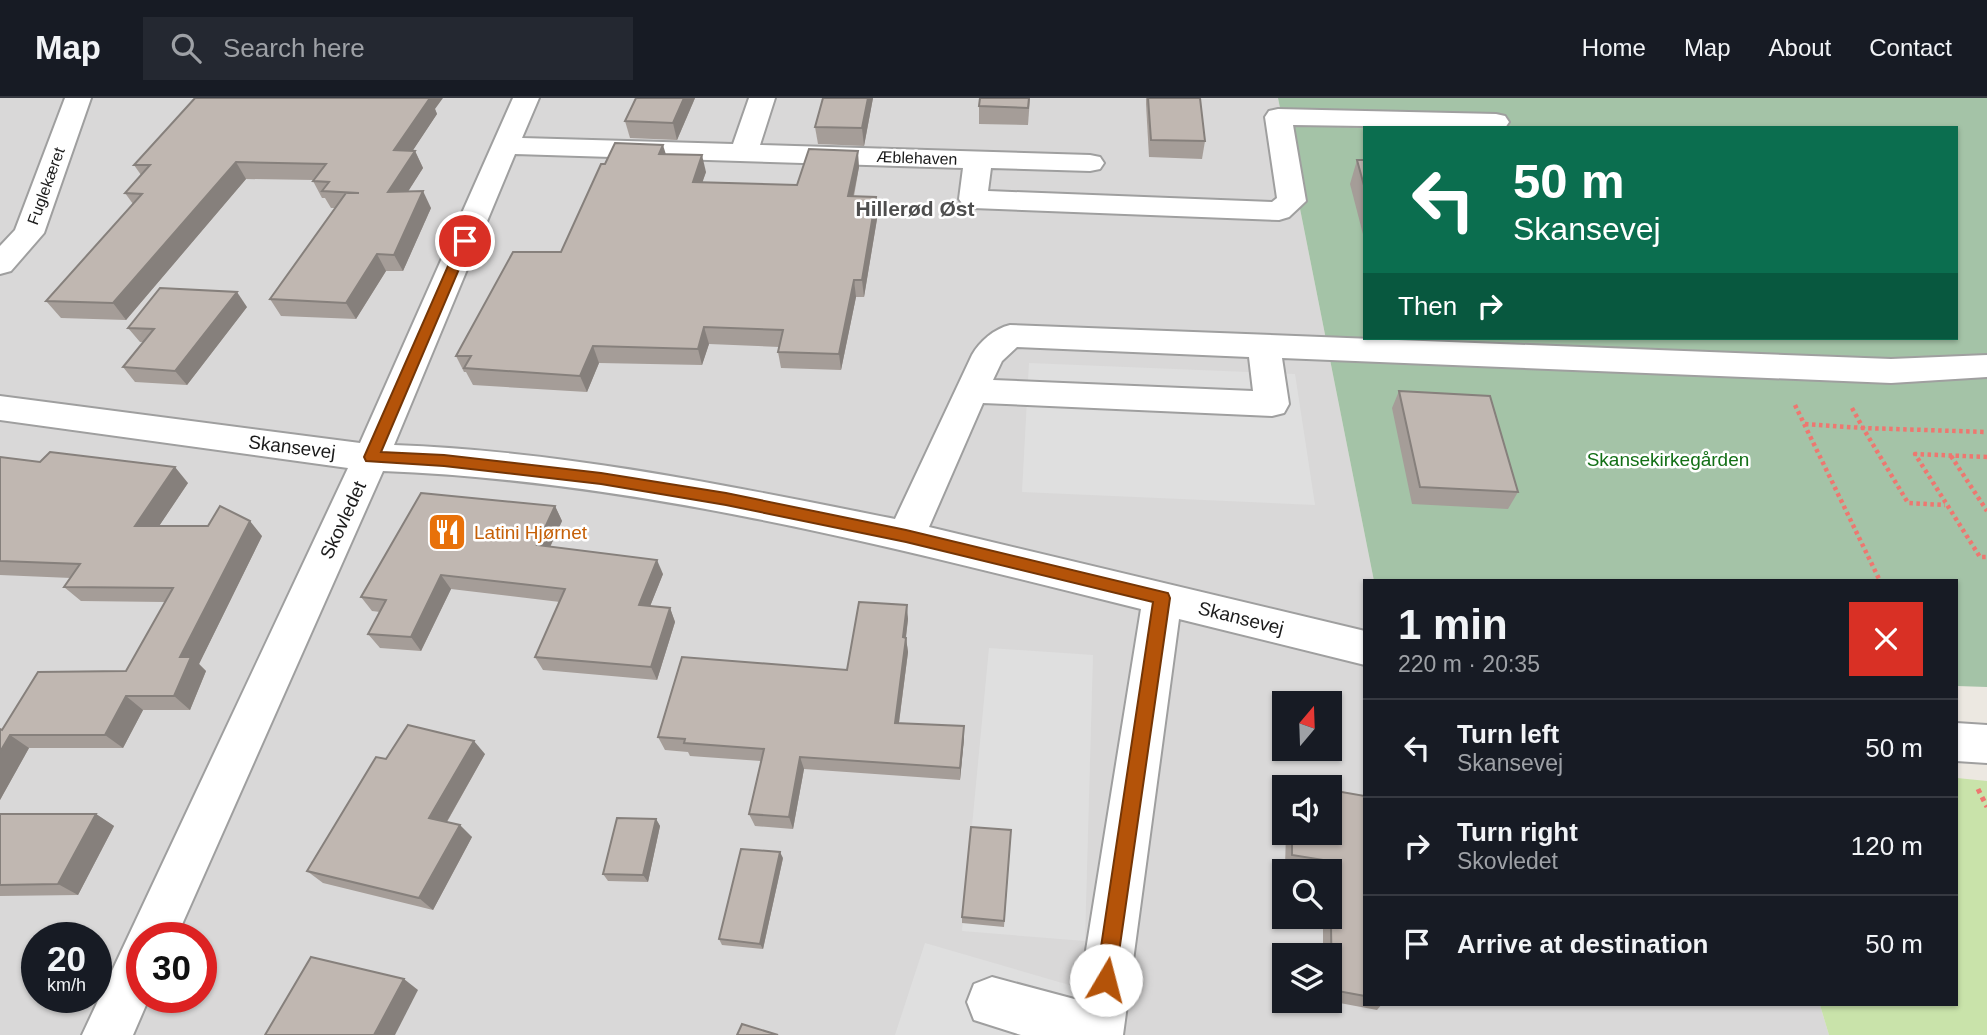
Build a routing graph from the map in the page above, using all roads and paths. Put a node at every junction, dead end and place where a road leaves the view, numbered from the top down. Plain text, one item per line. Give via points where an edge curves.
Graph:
1 (78, 98) edge
2 (526, 98) edge
3 (762, 98) edge
4 (1495, 116) edge
5 (506, 146) junction
6 (744, 153) junction
7 (978, 160) junction
8 (1090, 163) dead end
9 (0, 264) edge
10 (1264, 345) junction
11 (1577, 347) edge
12 (1776, 365) junction
13 (1987, 366) edge
14 (1829, 367) junction
15 (972, 391) junction
16 (0, 408) edge
17 (1804, 424) junction
18 (1863, 428) junction
19 (1987, 432) edge
20 (1951, 456) junction
21 (371, 457) junction
22 (1986, 458) edge
23 (1946, 505) junction
24 (1987, 511) edge
25 (906, 536) junction
26 (1987, 557) edge
27 (1879, 579) edge
28 (1162, 598) junction
29 (1363, 648) edge
30 (1958, 742) edge
31 (1987, 744) edge
32 (157, 922) edge
33 (126, 993) edge
34 (992, 1002) dead end
35 (1098, 1033) edge
36 (107, 1035) edge

1 - 9 street, Fuglekæret via 29,233
2 - 5 street, Skovledet
3 - 6 street
4 - 7 street via 1278,117 1293,201 1279,211 973,199
5 - 6 street, Æblehaven
5 - 21 street, Skovledet
6 - 7 street, Æblehaven
7 - 8 street, Æblehaven
10 - 11 street
10 - 15 street via 1010,336 988,355
10 - 15 street via 1272,404
11 - 12 street
12 - 14 street
12 - 17 path
13 - 14 street via 1891,371
14 - 18 path
15 - 25 street
16 - 21 street, Skansevej
17 - 18 path
17 - 27 path
18 - 19 path
18 - 23 path via 1908,503
20 - 22 path
20 - 23 path via 1915,454
20 - 24 path
21 - 25 street, Skansevej via 444,460 601,478
21 - 32 street, Skovledet
23 - 26 path via 1980,557
25 - 28 street, Skansevej
28 - 29 street, Skansevej
28 - 35 street
30 - 31 street
33 - 36 street
34 - 35 street

